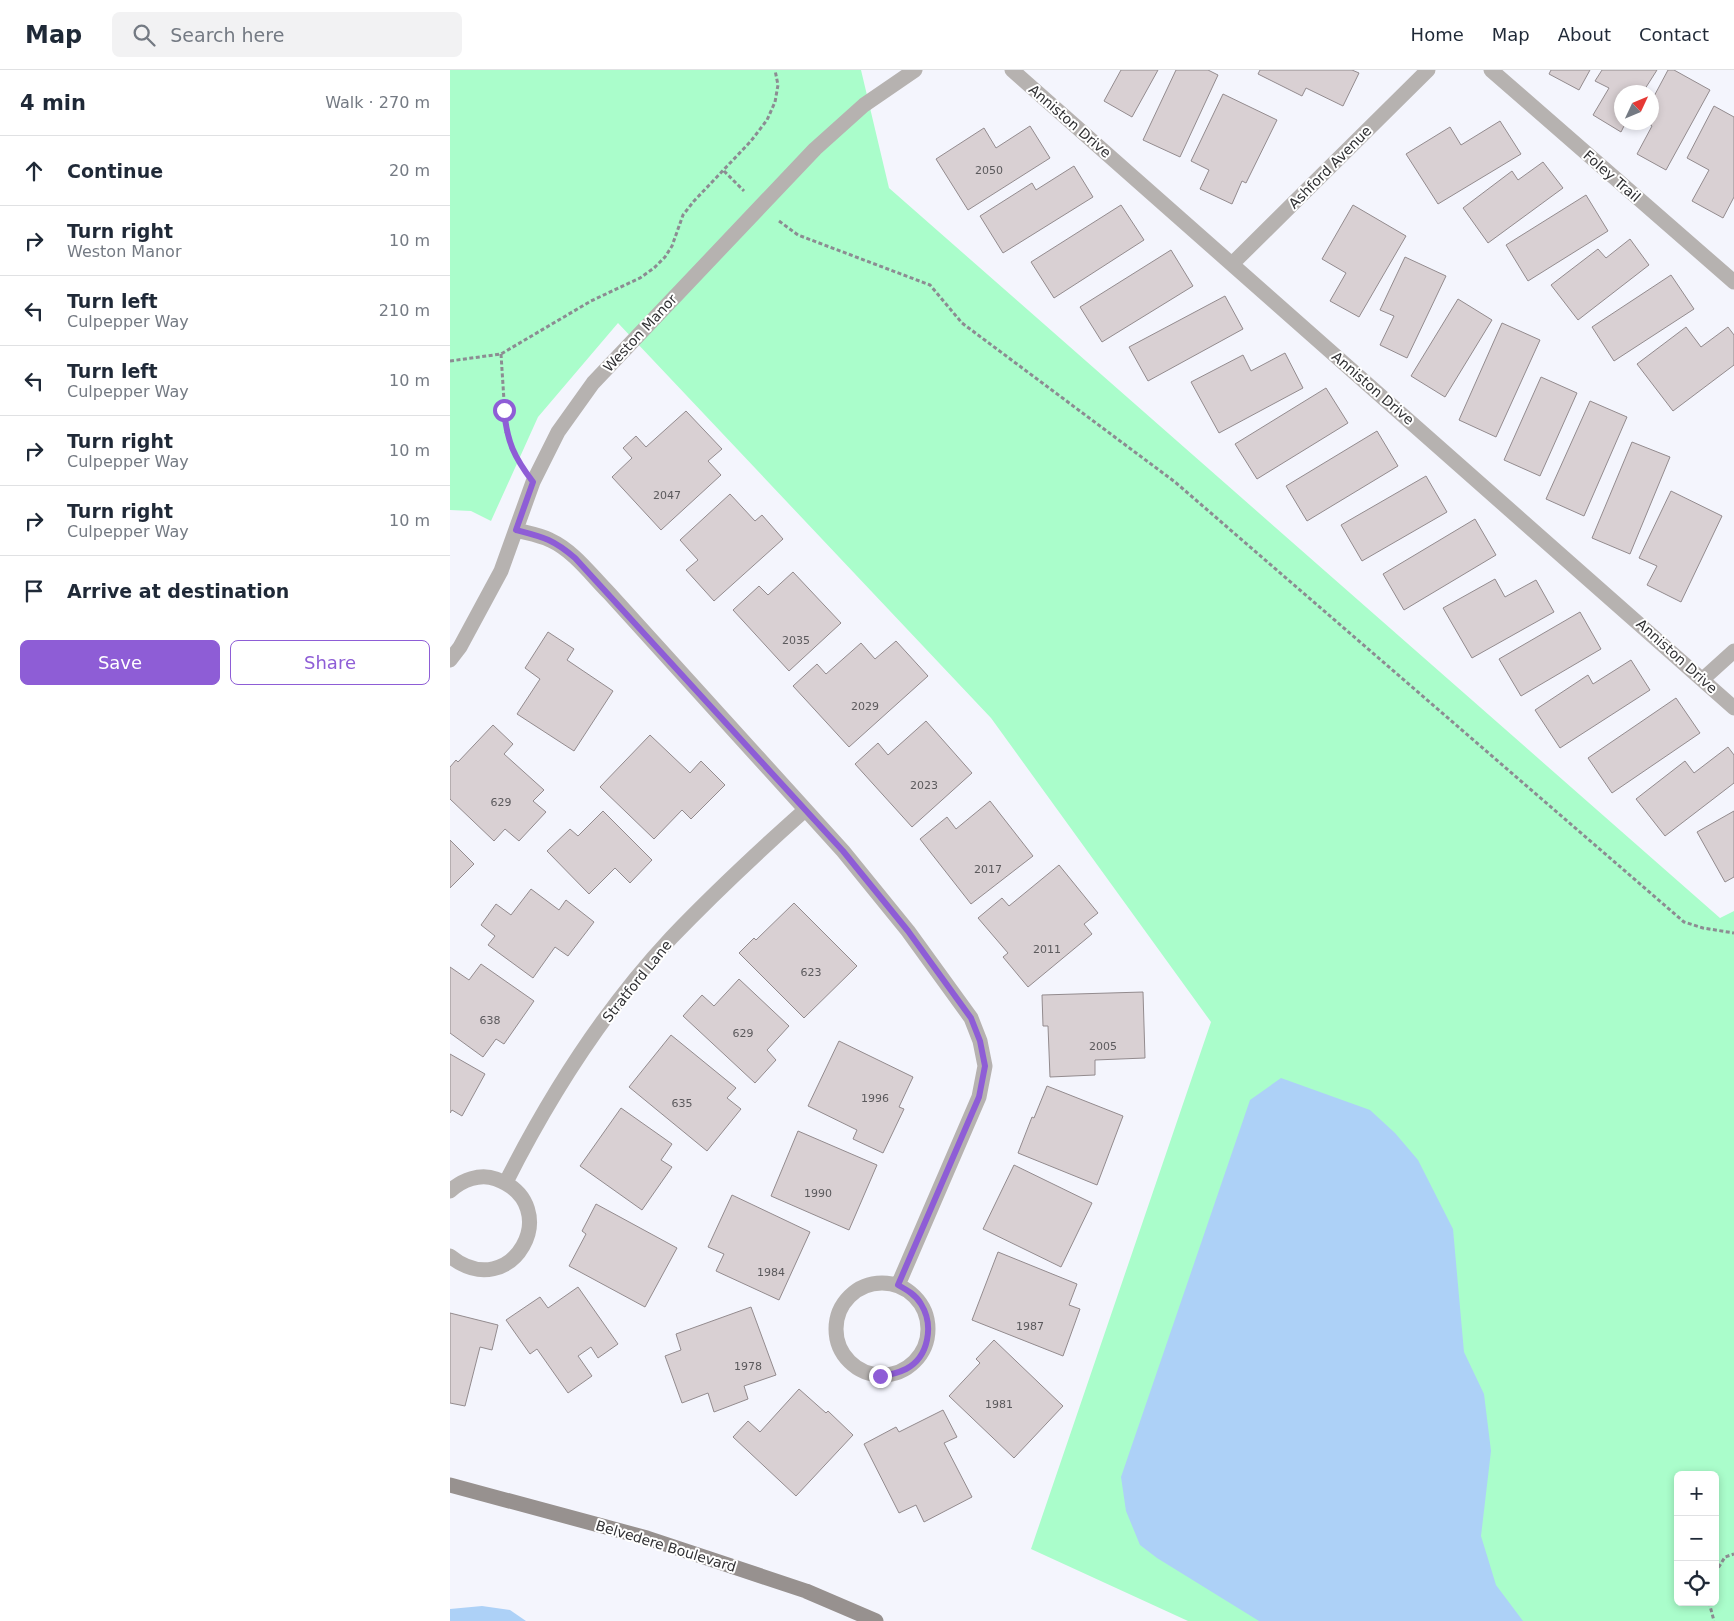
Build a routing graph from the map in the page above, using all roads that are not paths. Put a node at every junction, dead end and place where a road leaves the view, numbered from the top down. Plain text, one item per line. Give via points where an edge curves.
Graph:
1 (915, 70) edge
2 (1012, 70) edge
3 (1428, 70) edge
4 (1490, 70) edge
5 (1232, 264) junction
6 (1734, 282) edge
7 (516, 530) junction
8 (1734, 651) edge
9 (450, 660) edge
10 (1703, 678) junction
11 (1734, 708) edge
12 (805, 810) junction
13 (506, 1182) junction
14 (450, 1191) edge
15 (450, 1256) edge
16 (898, 1285) junction
17 (450, 1485) edge
18 (876, 1621) edge

1 - 7 street, Weston Manor via 864,105 814,149 593,383 558,432 533,482
2 - 5 street, Anniston Drive
3 - 5 street, Ashford Avenue
4 - 6 street, Foley Trail
5 - 10 street, Anniston Drive
7 - 9 street, Weston Manor via 501,571
7 - 12 street via 549,539 575,558
8 - 10 street
10 - 11 street, Anniston Drive
12 - 13 street, Stratford Lane via 737,871 670,940 614,1006 530,1134
12 - 16 street via 908,931 971,1018 985,1066 979,1097
13 - 14 street via 474,1177
13 - 15 street via 526,1203 530,1217 529,1232 516,1257 489,1270 461,1264
16 - 16 street via 882,1282 866,1285 852,1292 838,1312 836,1336 841,1352 852,1365 866,1373 880,1376 908,1368 926,1345 927,1316 921,1303
17 - 18 street, Belvedere Boulevard via 647,1538 806,1591

